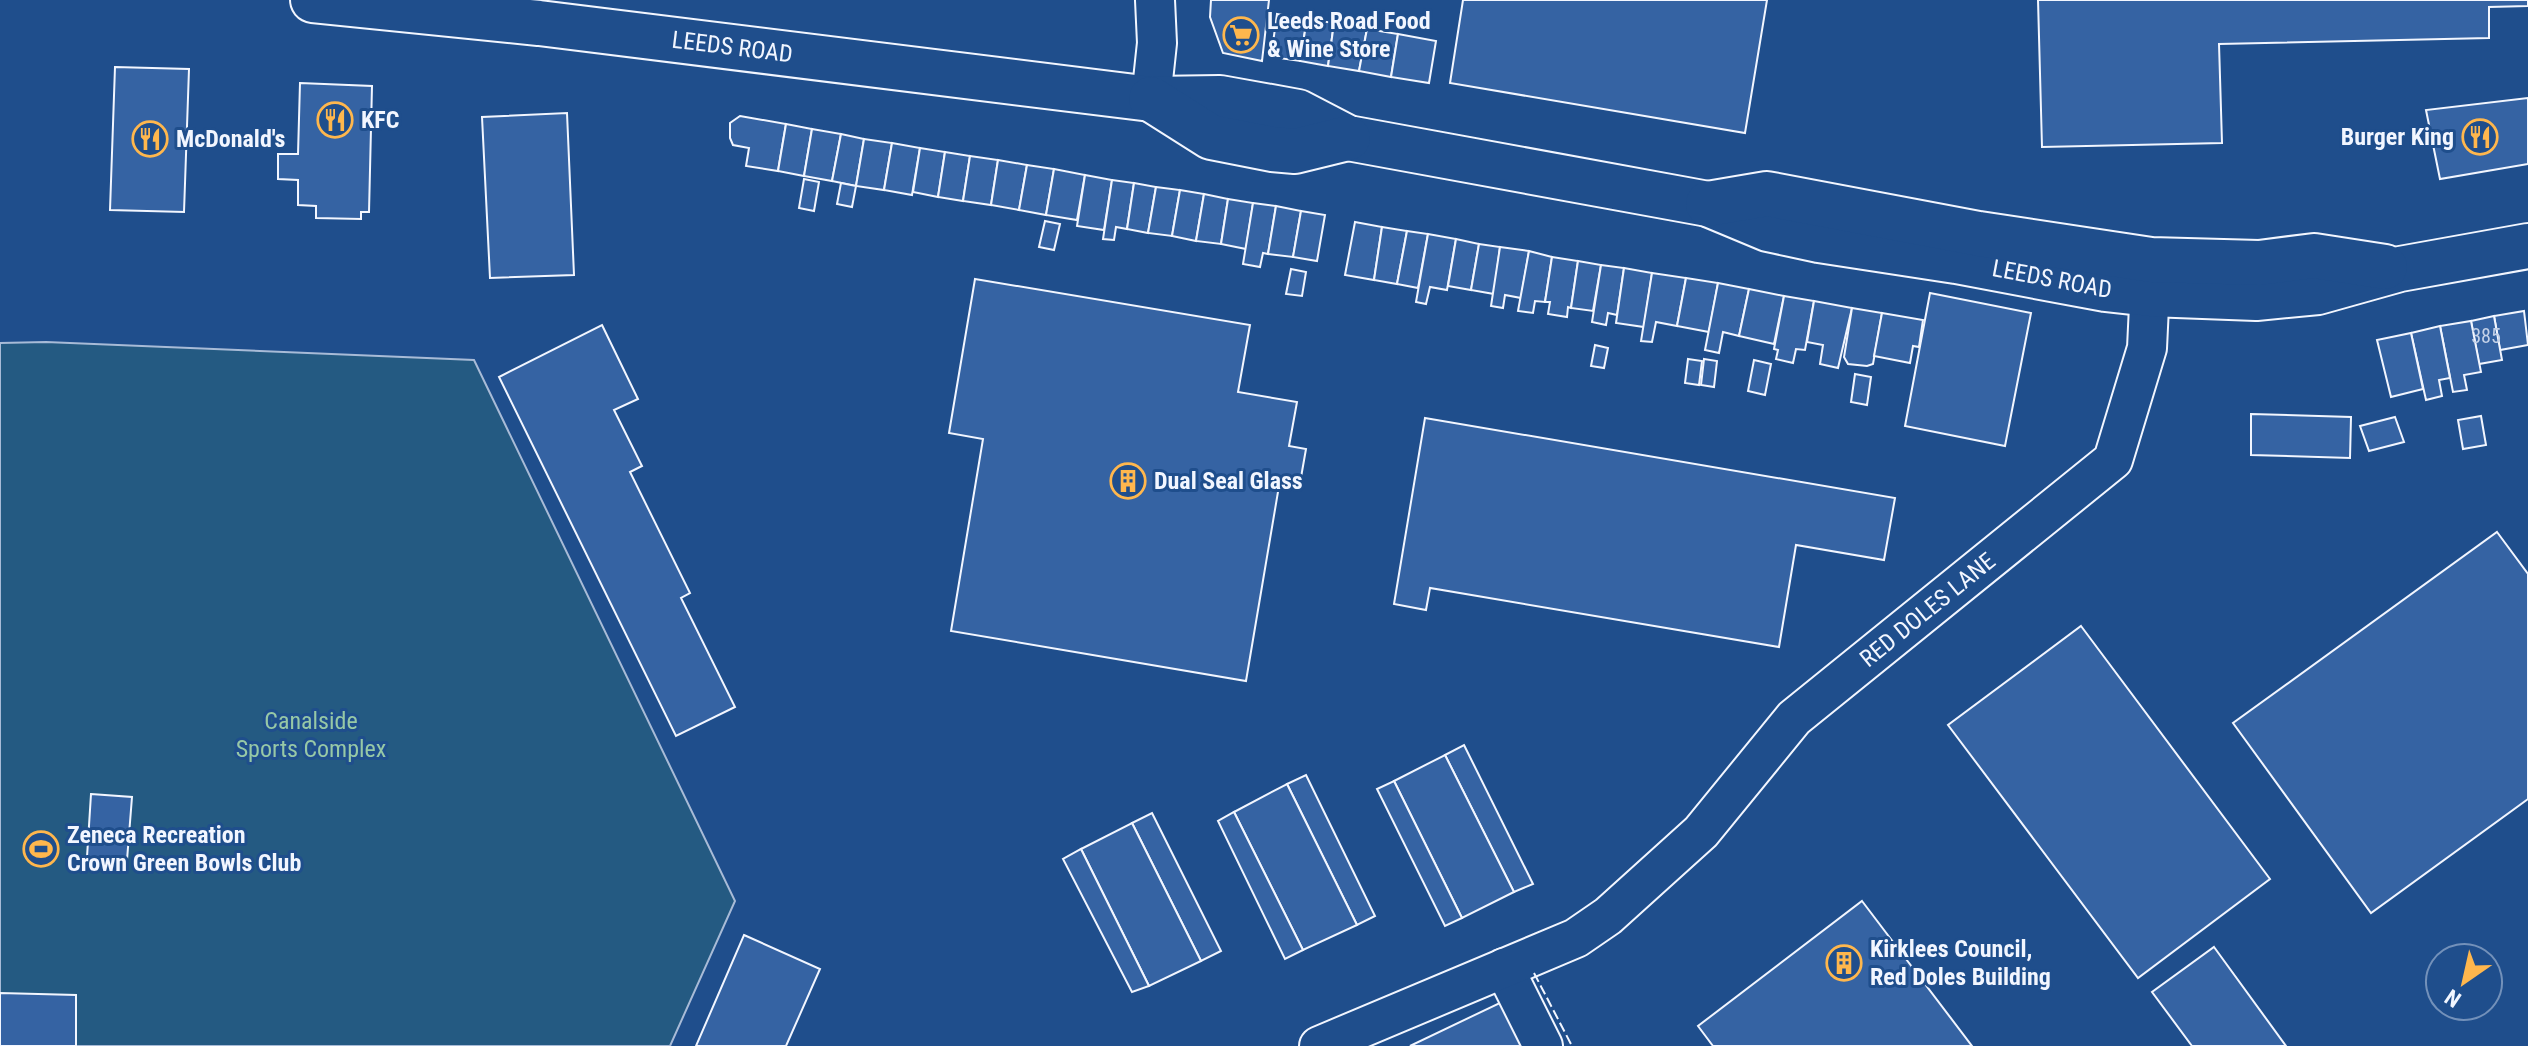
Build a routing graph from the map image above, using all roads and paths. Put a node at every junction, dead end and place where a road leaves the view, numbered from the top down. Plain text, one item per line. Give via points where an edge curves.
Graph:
1 (313, 0) edge
2 (1155, 0) edge
3 (371, 3) edge
4 (1151, 99) junction
5 (2528, 246) edge
6 (2150, 277) junction
7 (1504, 968) junction
8 (1319, 1046) edge
9 (1543, 1046) edge

1 - 3 main road, LEEDS ROAD
2 - 4 street
3 - 4 main road, LEEDS ROAD
4 - 6 main road, LEEDS ROAD via 1211,137 1272,149 1295,151 1348,138 1708,204 1768,229 1819,240 2105,289
5 - 6 main road, LEEDS ROAD via 2285,296 2256,298
6 - 7 street, RED DOLES LANE via 2147,348 2113,460 1794,718 1701,832 1608,916 1576,938
7 - 8 street, RED DOLES LANE
7 - 9 street

